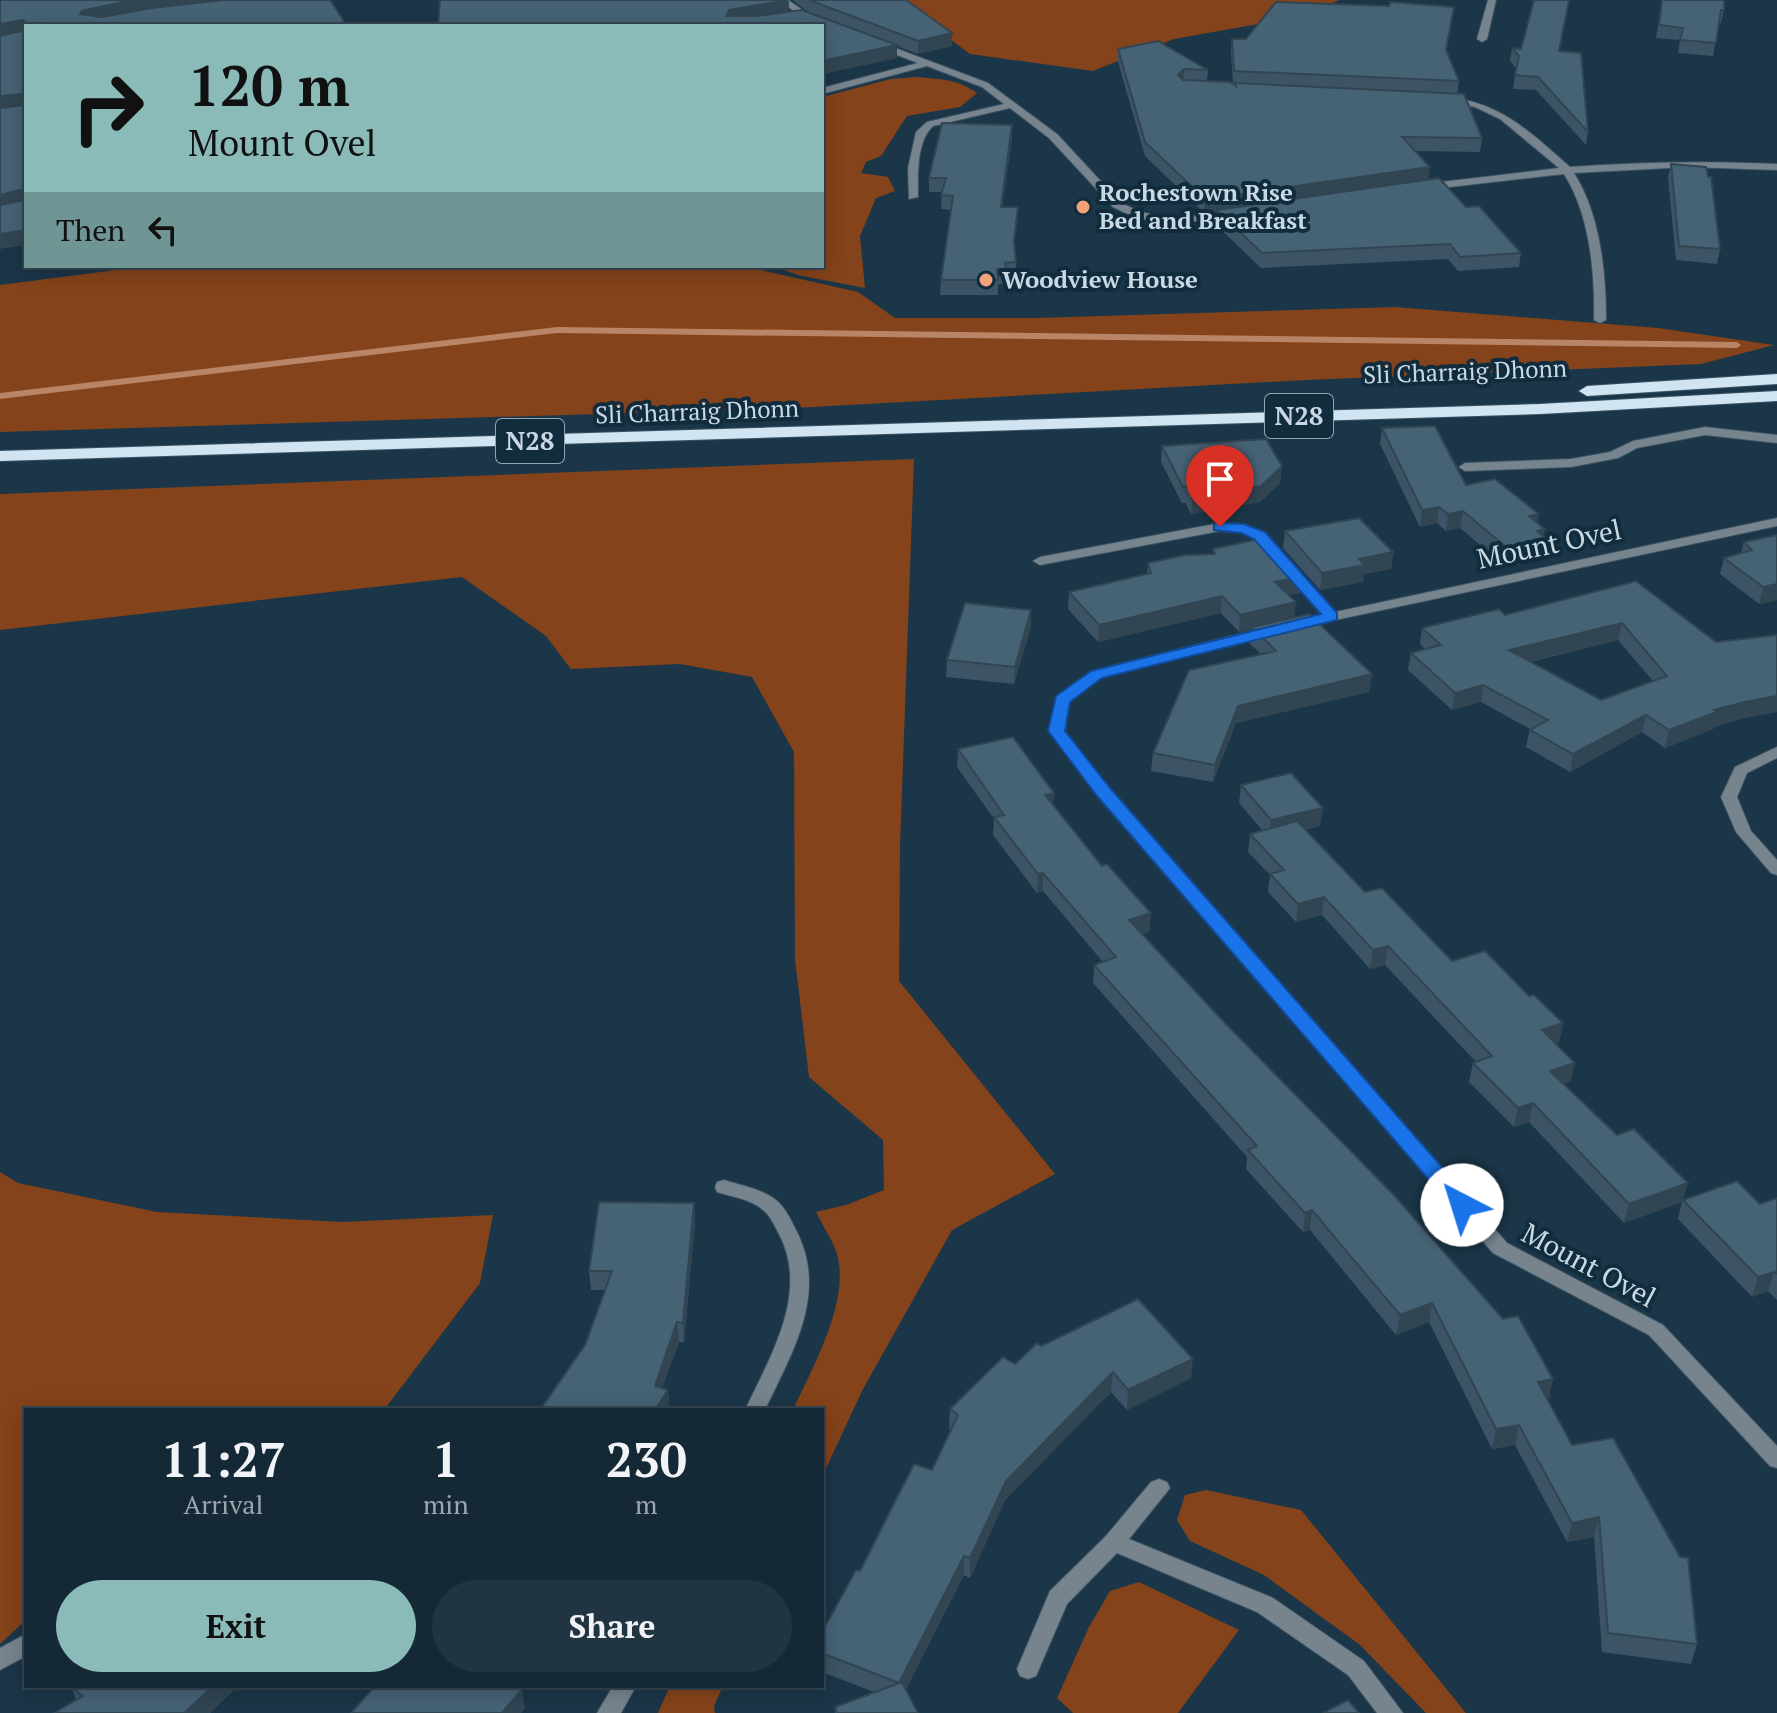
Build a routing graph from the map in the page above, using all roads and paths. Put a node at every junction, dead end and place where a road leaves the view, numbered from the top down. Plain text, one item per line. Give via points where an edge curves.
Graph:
1 (782, 0) edge
2 (1492, 0) edge
3 (819, 22) edge
4 (862, 38) edge
5 (1482, 39) dead end
6 (925, 64) junction
7 (824, 90) edge
8 (1440, 99) edge
9 (1012, 105) junction
10 (1777, 167) edge
11 (1567, 169) junction
12 (1418, 188) edge
13 (913, 197) dead end
14 (1249, 214) edge
15 (1600, 320) dead end
16 (1777, 379) edge
17 (1777, 396) edge
18 (1059, 424) junction
19 (1777, 439) edge
20 (0, 456) edge
21 (1465, 467) dead end
22 (1777, 522) edge
23 (1040, 561) dead end
24 (1331, 616) junction
25 (1777, 752) edge
26 (1777, 870) edge
27 (724, 1187) dead end
28 (756, 1408) edge
29 (1777, 1460) edge
30 (1159, 1488) dead end
31 (1114, 1542) junction
32 (24, 1645) edge
33 (0, 1660) edge
34 (1028, 1669) dead end
35 (624, 1688) edge
36 (609, 1713) edge
37 (1391, 1713) edge

1 - 3 street via 800,17
2 - 5 street
4 - 6 street
6 - 7 street
6 - 9 street via 985,85
8 - 11 street via 1497,111
9 - 13 street via 930,124 921,132
9 - 14 street via 1053,136 1117,205 1138,215 1200,220
10 - 11 street via 1708,163
11 - 12 street
11 - 15 street via 1591,233
16 - 18 highway, Sli Charraig Dhonn / N28 via 1308,403
17 - 18 highway, Sli Charraig Dhonn / N28
18 - 20 highway, Sli Charraig Dhonn / N28
19 - 21 street via 1705,431 1571,463
22 - 24 street, Mount Ovel
23 - 24 street via 1220,527 1244,528 1260,535
24 - 29 street, Mount Ovel via 1097,674 1062,700 1057,731 1103,792 1500,1248 1656,1330
25 - 26 street via 1740,770 1729,797 1744,832
27 - 28 street via 770,1205 797,1244 802,1270 800,1300 787,1340
30 - 31 street
31 - 34 street via 1058,1598
31 - 37 street via 1265,1605 1356,1668
32 - 33 street
35 - 36 street

